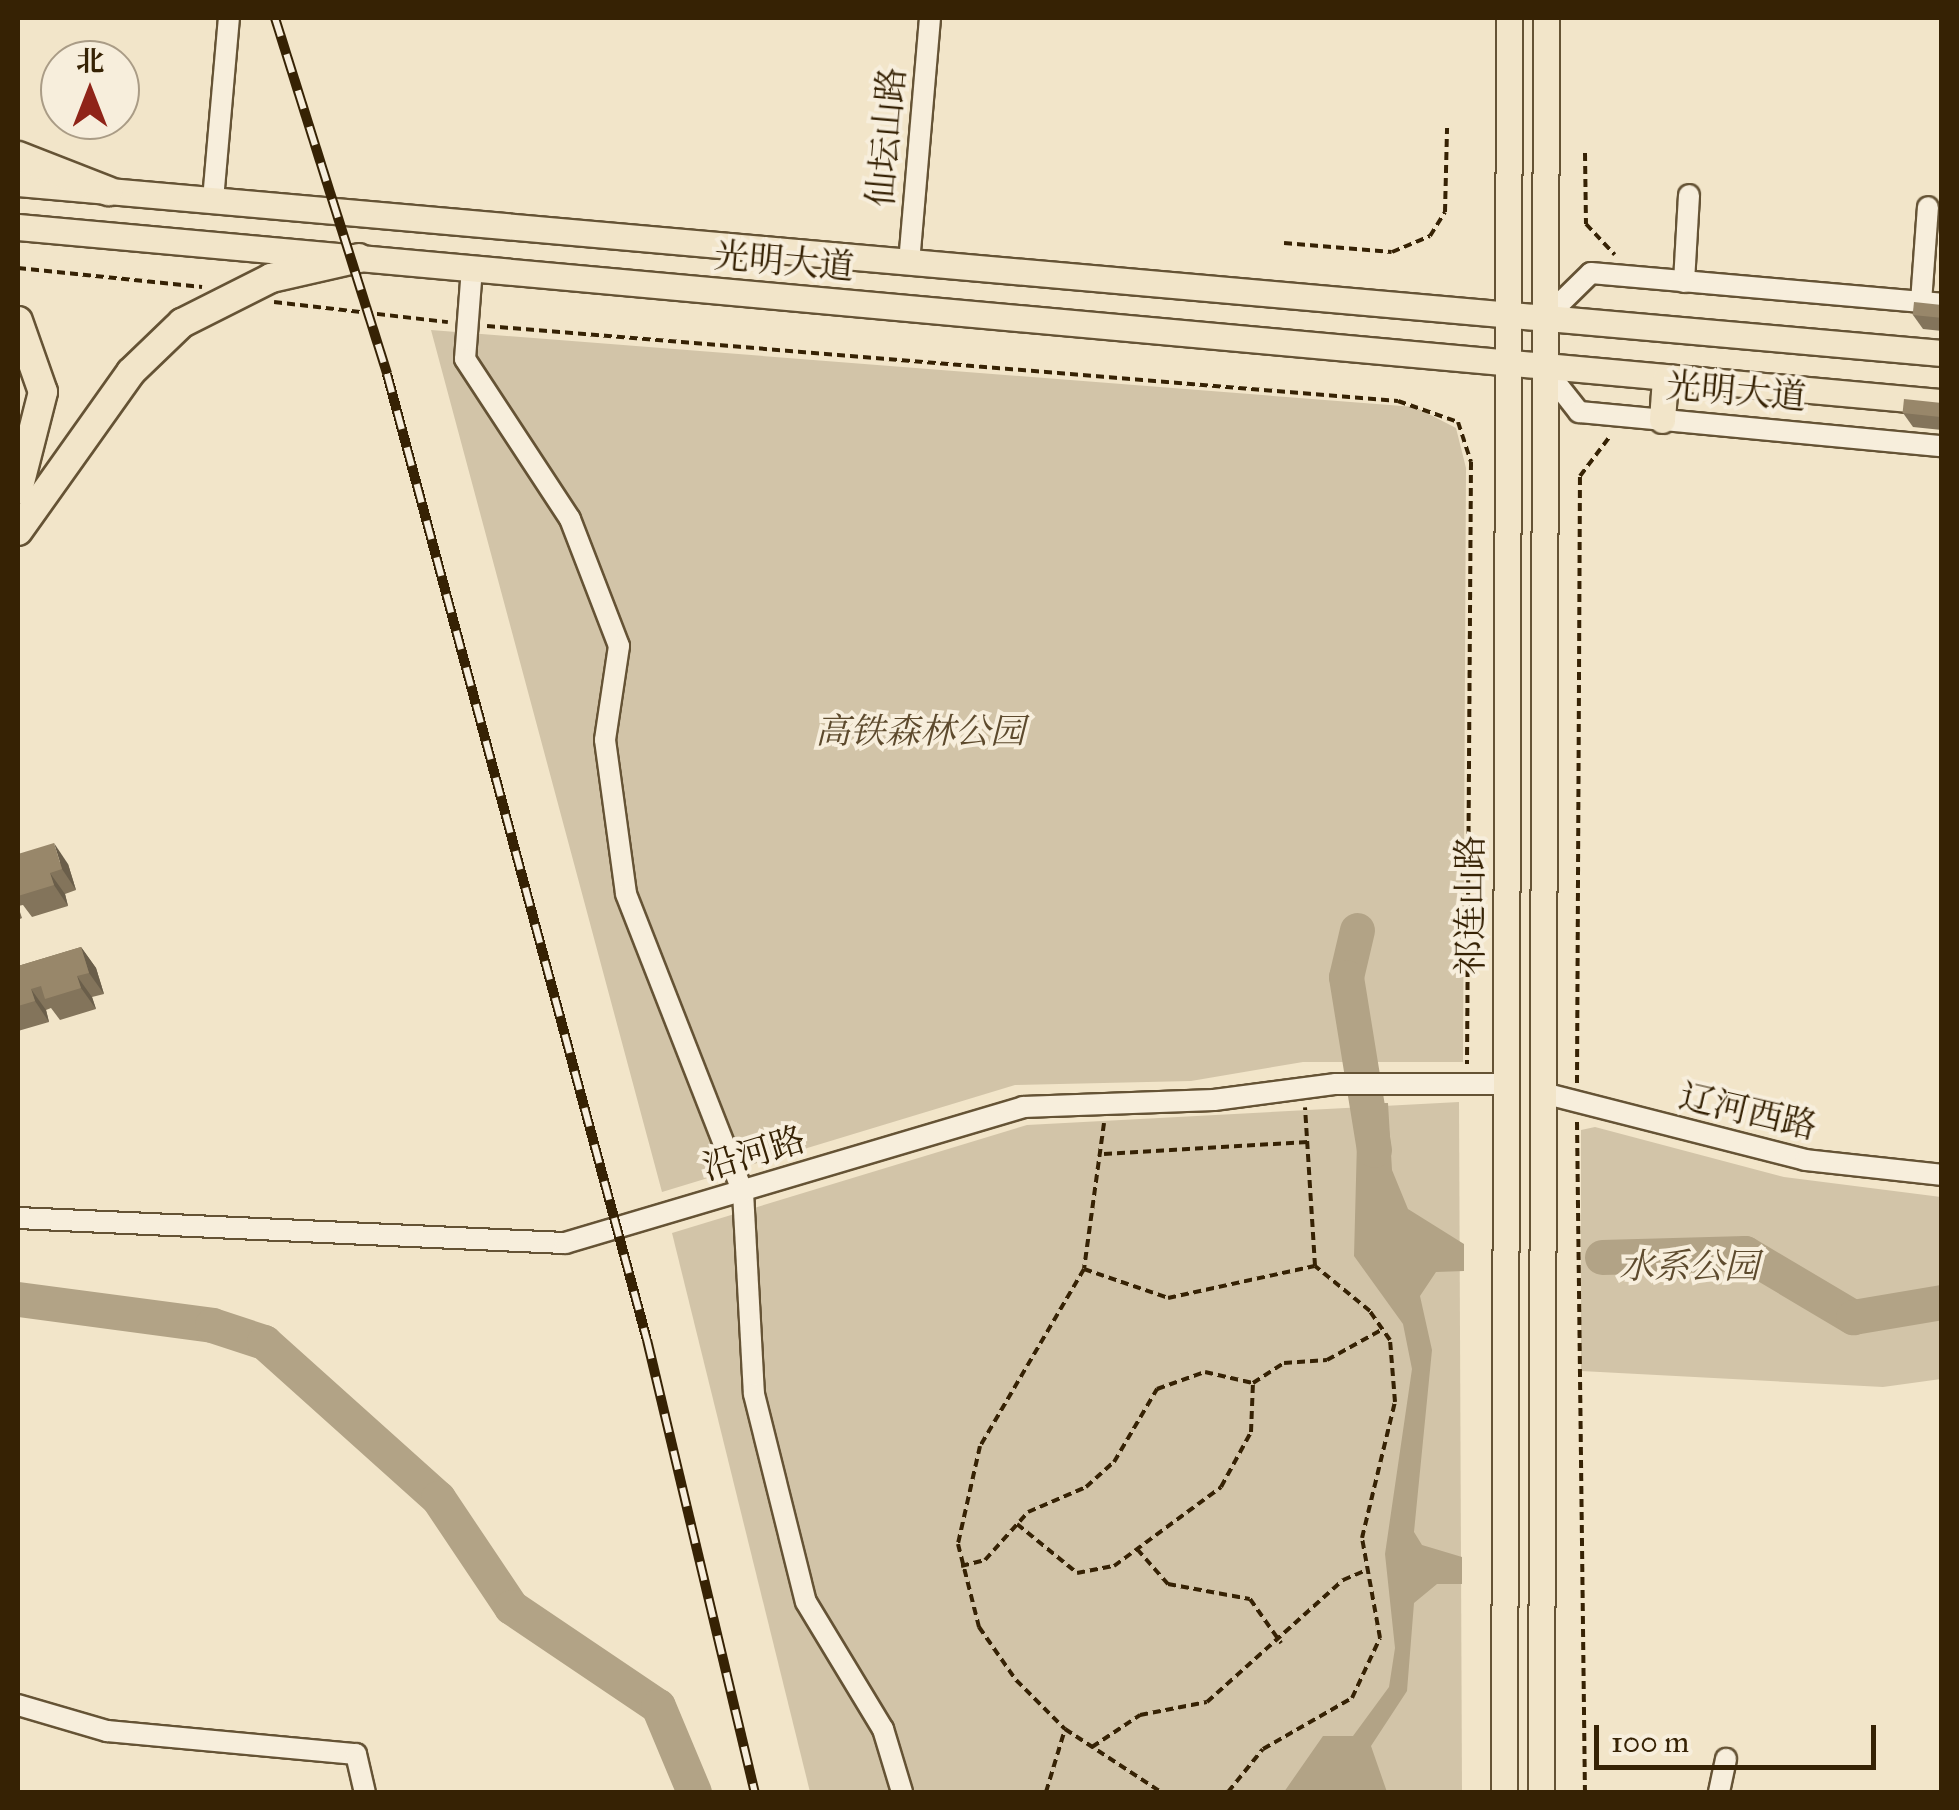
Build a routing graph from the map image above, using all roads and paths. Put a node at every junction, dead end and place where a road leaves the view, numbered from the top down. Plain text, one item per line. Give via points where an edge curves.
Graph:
1 (230, 18) edge
2 (930, 18) edge
3 (1509, 18) edge
4 (1546, 18) edge
5 (1447, 128) dead end
6 (1584, 153) dead end
7 (18, 156) edge
8 (18, 183) edge
9 (108, 190) junction
10 (1690, 195) dead end
11 (213, 200) junction
12 (1928, 206) dead end
13 (18, 227) edge
14 (1284, 243) dead end
15 (359, 258) junction
16 (1622, 258) dead end
17 (909, 262) junction
18 (18, 268) edge
19 (472, 268) junction
20 (1684, 282) junction
21 (224, 296) junction
22 (261, 300) dead end
23 (1931, 303) edge
24 (1508, 314) junction
25 (1545, 318) junction
26 (18, 321) edge
27 (466, 324) junction
28 (1942, 353) edge
29 (1508, 366) junction
30 (1545, 369) junction
31 (1665, 378) junction
32 (1942, 402) edge
33 (1662, 420) junction
34 (1624, 434) dead end
35 (1942, 446) edge
36 (18, 490) edge
37 (18, 532) edge
38 (1460, 1068) dead end
39 (1506, 1084) junction
40 (1302, 1086) junction
41 (1543, 1094) junction
42 (1577, 1102) junction
43 (1104, 1103) junction
44 (1310, 1142) junction
45 (1104, 1154) junction
46 (1942, 1175) edge
47 (744, 1192) junction
48 (18, 1218) edge
49 (1315, 1266) junction
50 (1084, 1269) junction
51 (1382, 1329) junction
52 (1253, 1383) junction
53 (1017, 1524) junction
54 (1137, 1548) junction
55 (960, 1567) junction
56 (1366, 1570) junction
57 (1281, 1644) junction
58 (18, 1704) edge
59 (1064, 1729) junction
60 (1092, 1747) junction
61 (1726, 1759) dead end
62 (365, 1792) edge
63 (902, 1792) edge
64 (1046, 1792) edge
65 (1161, 1792) edge
66 (1228, 1792) edge
67 (1504, 1792) edge
68 (1540, 1792) edge
69 (1586, 1792) edge
70 (1719, 1792) edge

1 - 11 street
2 - 17 street, 仙坛山路
3 - 24 main road, 祁连山路
4 - 25 main road, 祁连山路
5 - 14 path via 1445,212 1430,236 1392,252
6 - 16 path via 1586,224
7 - 9 highway
8 - 9 main road, 光明大道
9 - 11 main road, 光明大道
10 - 20 street
11 - 17 main road, 光明大道
12 - 23 street
13 - 15 main road, 光明大道
15 - 19 main road, 光明大道
15 - 21 highway
17 - 24 main road, 光明大道
18 - 21 path
19 - 27 street
19 - 29 main road, 光明大道
20 - 23 street
20 - 25 street via 1591,273
21 - 37 highway via 131,372
22 - 27 path
24 - 25 main road, 光明大道
24 - 29 main road, 祁连山路
25 - 28 main road, 光明大道
25 - 30 main road, 祁连山路
26 - 36 highway via 42,392
27 - 38 path via 1398,401 1458,422 1472,462 1472,1046
27 - 47 street via 473,376 570,520 619,646 606,740 626,894
29 - 30 main road, 光明大道
29 - 39 main road, 祁连山路
30 - 31 main road, 光明大道
30 - 33 street, 光明大道 via 1579,412
30 - 41 main road, 祁连山路
31 - 32 main road, 光明大道
31 - 33 main road
33 - 35 street, 光明大道
34 - 42 path via 1597,446 1580,476
39 - 40 street, 沿河路
39 - 67 main road, 祁连山路
40 - 43 street, 沿河路
40 - 44 path
41 - 42 street, 辽河西路
41 - 68 main road, 祁连山路
42 - 46 street, 辽河西路 via 1805,1160
42 - 69 path
43 - 45 path
43 - 47 street, 沿河路 via 1010,1110
44 - 45 path
44 - 49 path
45 - 50 path
47 - 48 street, 沿河路 via 565,1243
47 - 63 street via 754,1394 806,1602 883,1729
49 - 50 path via 1168,1298
49 - 51 path
50 - 55 path via 980,1446
51 - 52 path via 1327,1360 1284,1363
51 - 56 path via 1395,1402 1365,1515
52 - 53 path via 1205,1372 1157,1389 1114,1462
52 - 54 path via 1241,1459 1221,1487
53 - 54 path via 1077,1573 1094,1574
53 - 55 path via 986,1560
54 - 57 path via 1168,1584 1250,1599
55 - 59 path via 979,1628
56 - 57 path via 1343,1580
56 - 66 path via 1380,1610 1373,1668 1352,1698 1264,1749
57 - 60 path via 1207,1702 1140,1715
58 - 62 street via 108,1730 356,1754
59 - 60 path
59 - 64 path
60 - 65 path
61 - 70 street

